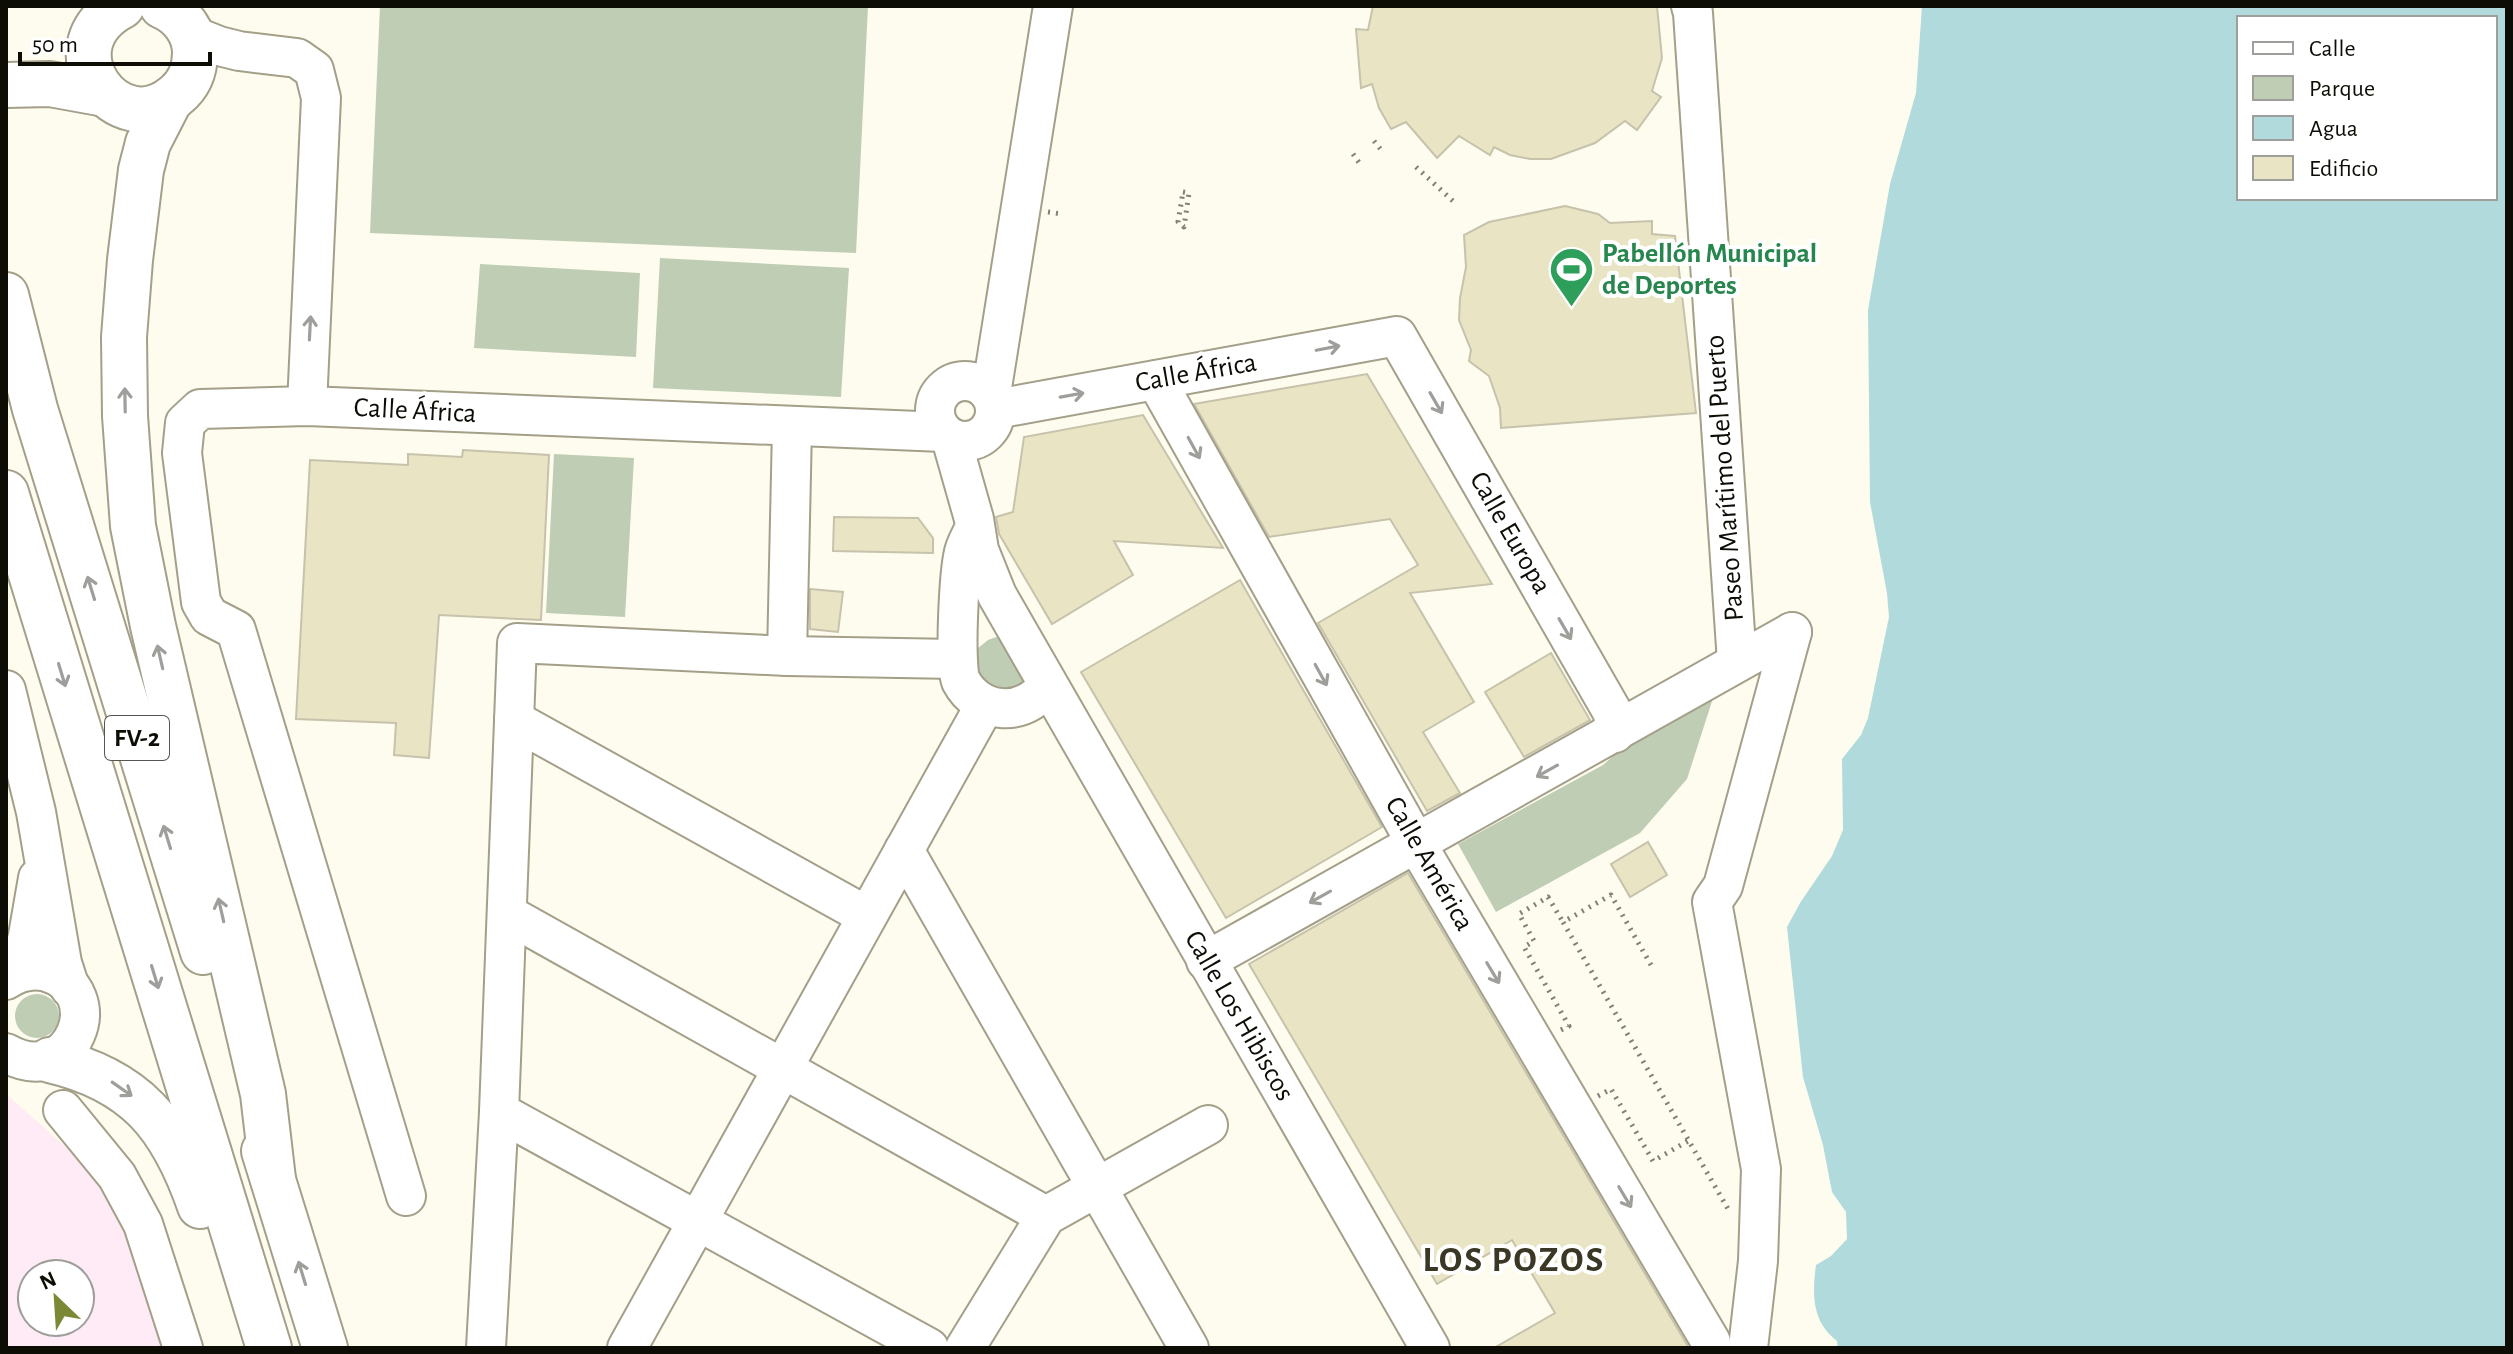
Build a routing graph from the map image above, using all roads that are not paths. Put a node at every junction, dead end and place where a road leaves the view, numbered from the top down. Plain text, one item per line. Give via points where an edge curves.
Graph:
1 (1053, 6) edge
2 (1691, 6) edge
3 (177, 12) edge
4 (103, 19) edge
5 (9, 84) edge
6 (105, 94) junction
7 (170, 100) junction
8 (6, 295) edge
9 (1397, 336) joint
10 (1156, 380) junction
11 (307, 406) junction
12 (966, 414) junction
13 (792, 428) junction
14 (6, 493) edge
15 (975, 523) junction
16 (787, 656) junction
17 (956, 659) junction
18 (1737, 662) junction
19 (1048, 685) junction
20 (6, 690) edge
21 (1000, 706) junction
22 (514, 720) junction
23 (1615, 733) junction
24 (1078, 736) junction
25 (1416, 843) junction
26 (904, 850) junction
27 (42, 855) junction
28 (34, 904) junction
29 (507, 914) junction
30 (867, 916) junction
31 (6, 931) edge
32 (1206, 961) junction
33 (10, 972) edge
34 (70, 988) junction
35 (25, 1057) edge
36 (783, 1068) junction
37 (499, 1112) junction
38 (1208, 1125) dead end
39 (273, 1179) junction
40 (1098, 1188) junction
41 (406, 1196) dead end
42 (1046, 1216) junction
43 (698, 1221) junction
44 (1711, 1345) edge
45 (183, 1348) edge
46 (251, 1348) edge
47 (269, 1348) edge
48 (325, 1348) edge
49 (486, 1348) edge
50 (627, 1348) edge
51 (929, 1348) edge
52 (965, 1348) edge
53 (1189, 1348) edge
54 (1430, 1348) edge
55 (1748, 1348) edge

1 - 12 street via 1006,301
2 - 18 street, Paseo Marítimo del Puerto
3 - 7 main road via 195,49 192,74
11 -> 3 street via 321,98 314,70 297,58 219,46
4 - 5 main road via 52,66
4 - 6 main road via 88,55 90,70
5 - 6 main road via 50,84
6 - 7 main road via 141,109
39 -> 7 main road via 263,1094 133,526 124,337 130,260 141,170
39 -> 8 main road, FV-2 via 35,409
10 -> 9 street, Calle África
9 -> 23 street, Calle Europa via 1613,713
12 -> 10 street, Calle África
10 -> 25 street, Calle América
11 - 13 street, Calle África
11 - 41 street, Calle África via 200,409 185,423 182,453 201,602 209,616 236,630
12 - 13 street, Calle África via 877,431
12 - 15 street
13 - 16 street
14 -> 47 main road, FV-2
15 - 17 street via 964,551
15 - 19 street, Calle Los Hibiscos via 979,550 997,595
16 - 17 street
16 - 22 street via 517,643
17 - 21 street via 971,695
18 - 23 street, Paseo Marítimo del Puerto
18 - 55 street, Paseo Marítimo del Puerto via 1792,632 1723,886 1712,902 1761,1169
19 - 21 street via 1029,703
19 - 24 street, Calle Los Hibiscos
20 - 27 street
21 - 24 street via 1058,722
21 - 26 street
22 - 29 street
22 - 30 street
23 -> 25 street, Paseo Marítimo del Puerto
24 - 32 street, Calle Los Hibiscos
25 -> 32 street, Paseo Marítimo del Puerto
25 -> 44 street, Calle América
26 - 30 street
26 - 40 street
27 - 28 street
27 - 34 street
28 - 31 street
28 - 33 street
29 - 36 street
29 - 37 street
30 - 36 street
32 - 54 street, Calle Los Hibiscos
33 - 34 street via 42,971
34 - 35 street via 79,1005 77,1032 66,1049
35 - 45 street via 117,1176 138,1213
35 -> 46 main road via 78,1066 126,1090 168,1134 192,1183
36 - 42 street
36 - 43 street
37 - 43 street
37 - 49 street
38 - 40 street
48 -> 39 main road, FV-2
40 - 42 street
40 - 53 street
42 - 52 street
43 - 50 street
43 - 51 street

